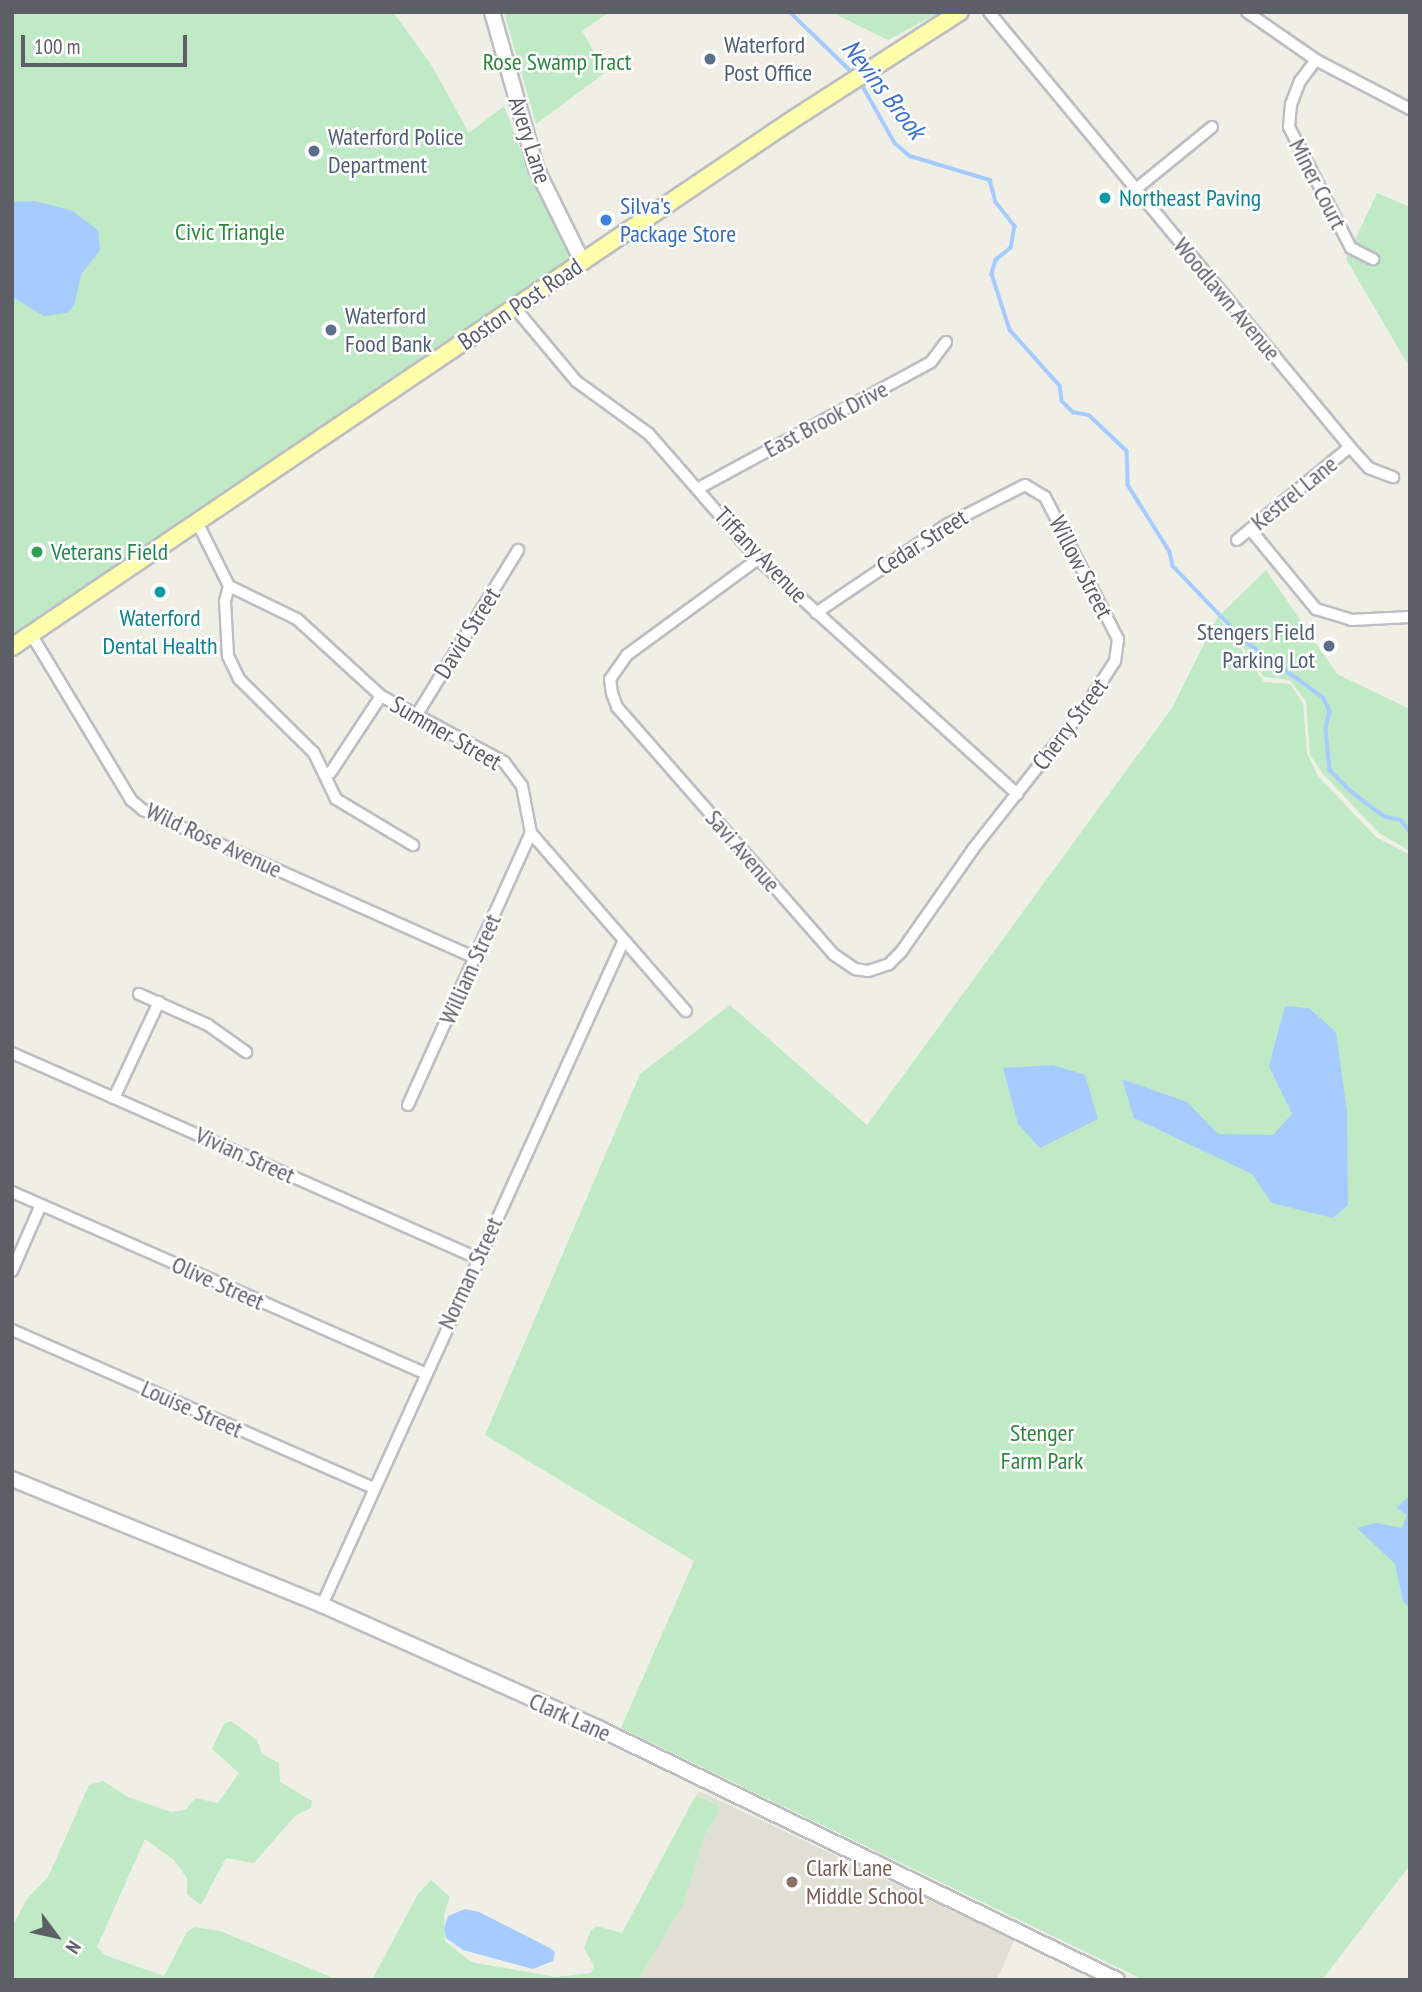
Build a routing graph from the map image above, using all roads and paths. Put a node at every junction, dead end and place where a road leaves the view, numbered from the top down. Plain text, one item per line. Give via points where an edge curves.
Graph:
1 (492, 12) edge
2 (960, 12) edge
3 (989, 12) edge
4 (1247, 12) edge
5 (1316, 60) junction
6 (1410, 109) edge
7 (1212, 127) dead end
8 (1136, 189) junction
9 (1373, 259) dead end
10 (582, 261) junction
11 (515, 308) junction
12 (946, 342) dead end
13 (1350, 447) junction
14 (1393, 477) dead end
15 (1034, 486) joint
16 (699, 488) junction
17 (197, 522) junction
18 (1250, 529) junction
19 (1237, 540) dead end
20 (518, 550) dead end
21 (758, 559) junction
22 (229, 586) junction
23 (816, 613) junction
24 (1410, 617) edge
25 (31, 634) junction
26 (12, 647) edge
27 (1118, 651) joint
28 (381, 696) junction
29 (416, 716) junction
30 (324, 774) junction
31 (1017, 794) junction
32 (531, 833) junction
33 (413, 845) dead end
34 (622, 942) junction
35 (475, 958) junction
36 (139, 994) dead end
37 (159, 1003) junction
38 (686, 1011) dead end
39 (246, 1052) dead end
40 (12, 1053) edge
41 (114, 1098) junction
42 (408, 1105) dead end
43 (12, 1192) edge
44 (41, 1205) junction
45 (477, 1258) junction
46 (12, 1271) edge
47 (12, 1330) edge
48 (424, 1373) junction
49 (12, 1479) edge
50 (372, 1487) junction
51 (322, 1605) junction
52 (1117, 1980) edge

1 - 10 main road, Avery Lane via 536,168
2 - 10 main road, Boston Post Road
3 - 8 street, Woodlawn Avenue
4 - 5 street
5 - 6 street
5 - 9 street, Miner Court via 1295,92 1289,127 1351,248
7 - 8 street
8 - 13 street, Woodlawn Avenue
10 - 11 main road, Boston Post Road
11 - 16 street, Tiffany Avenue via 559,365 649,434
11 - 17 main road, Boston Post Road
12 - 16 street, East Brook Drive via 931,362
13 - 14 street, Woodlawn Avenue via 1369,468
13 - 18 street, Kestrel Lane
15 - 23 street, Cedar Street via 1015,486 948,524
15 - 27 street, Willow Street via 1045,497 1118,639
16 - 21 street, Tiffany Avenue
17 - 22 street
17 - 25 main road, Boston Post Road
18 - 19 street, Kestrel Lane
18 - 24 street via 1316,609 1351,620
20 - 29 street, David Street
21 - 23 street, Tiffany Avenue
21 - 31 street, Savi Avenue via 627,656 610,679 612,693 617,707 833,954 855,969 868,971 889,964
22 - 28 street, Summer Street via 297,619
22 - 30 street via 225,601 233,670 266,709 307,745
23 - 31 street, Tiffany Avenue
25 - 26 main road, Boston Post Road
25 - 35 street, Wild Rose Avenue via 131,800 143,810
27 - 31 street, Cherry Street via 1086,706
28 - 29 street, Summer Street
28 - 30 street via 331,772
29 - 32 street, Summer Street via 504,762 522,786
30 - 33 street via 336,799
32 - 34 street, Summer Street
32 - 35 street, William Street
34 - 38 street, Summer Street
34 - 45 street, Norman Street
35 - 42 street, William Street
36 - 37 street
37 - 39 street via 217,1030
37 - 41 street
40 - 41 street, Vivian Street
41 - 45 street, Vivian Street
43 - 44 street, Olive Street
44 - 46 street
44 - 48 street, Olive Street
45 - 48 street, Norman Street
47 - 50 street, Louise Street
48 - 50 street, Norman Street
49 - 51 main road, Clark Lane
50 - 51 street, Norman Street
51 - 52 main road, Clark Lane via 598,1728

